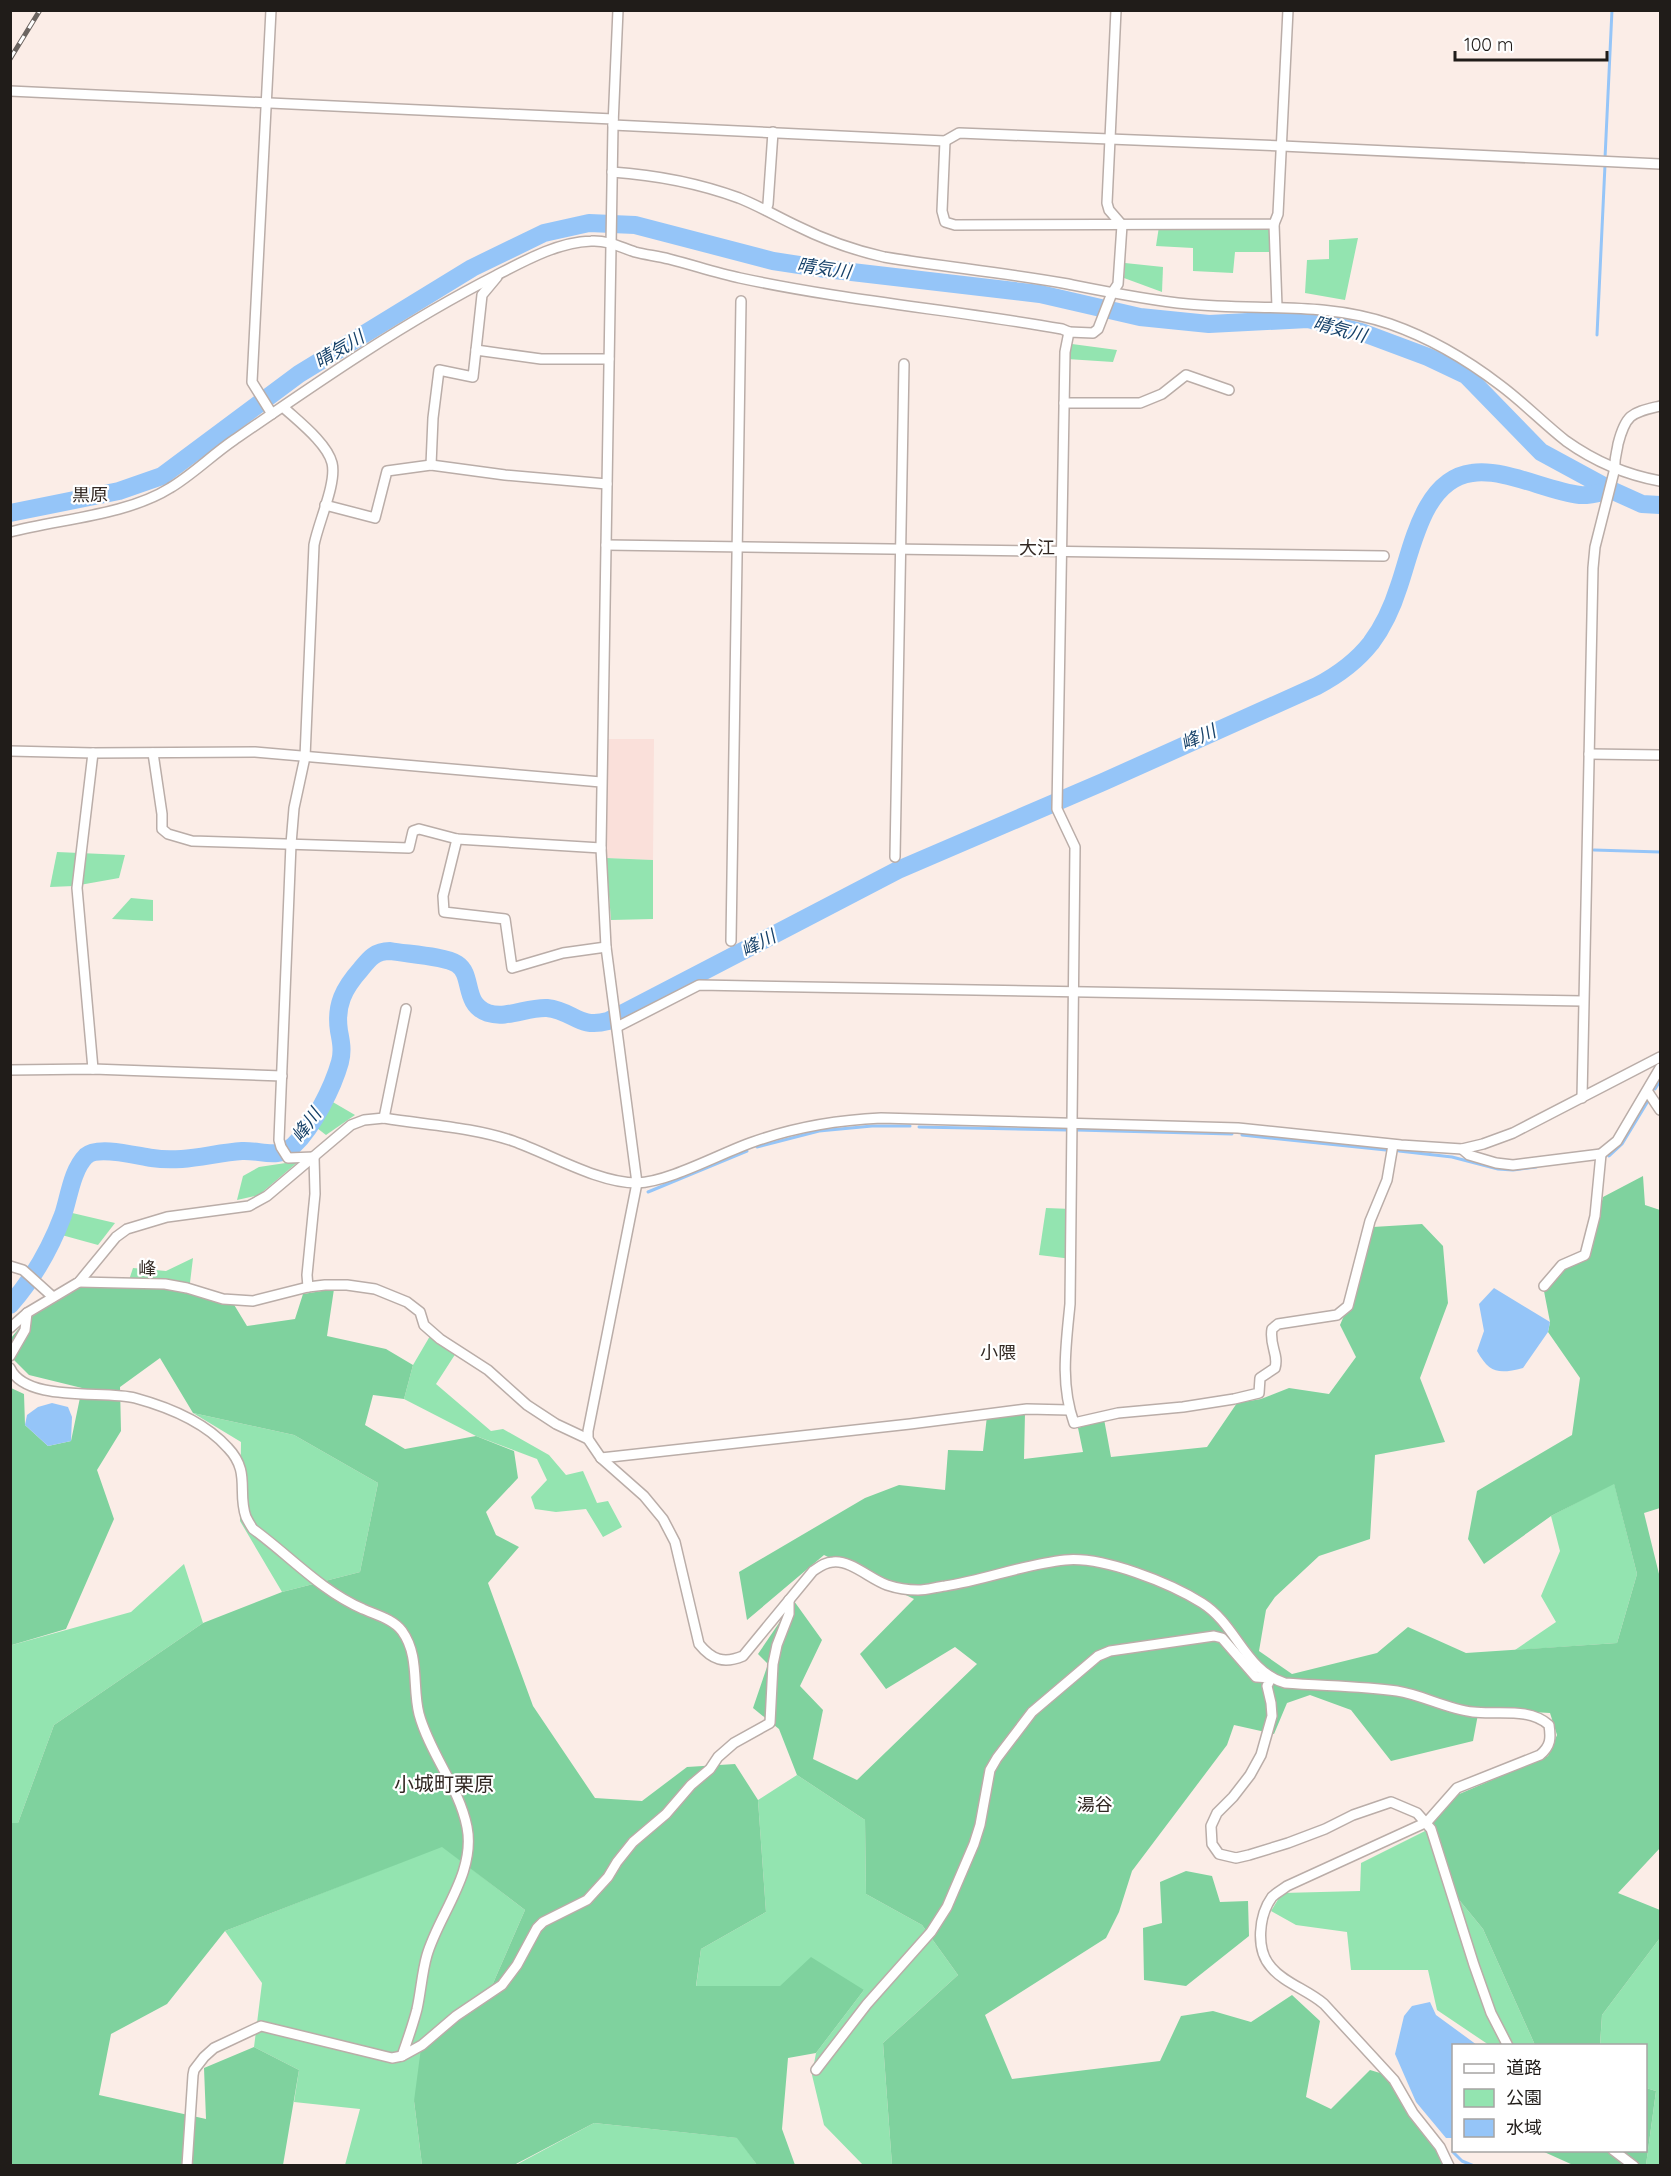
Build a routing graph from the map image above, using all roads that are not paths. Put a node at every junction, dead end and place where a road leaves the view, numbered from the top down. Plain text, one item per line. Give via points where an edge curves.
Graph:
1 (271, 10) edge
2 (618, 10) edge
3 (1116, 10) edge
4 (1288, 10) edge
5 (10, 90) edge
6 (266, 103) junction
7 (613, 122) junction
8 (773, 132) junction
9 (1111, 140) junction
10 (945, 141) junction
11 (1282, 146) junction
12 (1660, 164) edge
13 (612, 172) junction
14 (766, 210) junction
15 (1274, 224) junction
16 (1122, 225) junction
17 (611, 242) junction
18 (499, 274) junction
19 (1111, 296) junction
20 (741, 301) dead end
21 (1277, 307) junction
22 (1069, 332) junction
23 (476, 350) junction
24 (609, 359) junction
25 (904, 364) dead end
26 (1229, 390) dead end
27 (1064, 403) junction
28 (1660, 406) edge
29 (283, 407) junction
30 (271, 412) junction
31 (431, 465) junction
32 (1614, 471) junction
33 (1660, 481) edge
34 (607, 484) junction
35 (325, 505) junction
36 (10, 532) edge
37 (606, 545) junction
38 (737, 547) junction
39 (900, 550) junction
40 (1061, 552) junction
41 (1384, 556) dead end
42 (10, 751) edge
43 (93, 753) junction
44 (153, 753) junction
45 (1588, 754) junction
46 (1660, 755) edge
47 (305, 757) junction
48 (601, 782) junction
49 (457, 839) junction
50 (291, 844) junction
51 (601, 848) junction
52 (895, 857) dead end
53 (731, 941) dead end
54 (606, 947) junction
55 (1073, 991) junction
56 (1583, 1001) junction
57 (406, 1009) dead end
58 (617, 1027) junction
59 (1660, 1057) edge
60 (1660, 1068) edge
61 (93, 1069) junction
62 (10, 1070) edge
63 (282, 1076) junction
64 (1648, 1092) junction
65 (1582, 1098) junction
66 (1660, 1110) edge
67 (384, 1118) junction
68 (1071, 1123) junction
69 (1393, 1145) junction
70 (1462, 1149) junction
71 (1602, 1154) junction
72 (314, 1157) junction
73 (637, 1183) junction
74 (10, 1266) edge
75 (79, 1282) junction
76 (1544, 1286) dead end
77 (308, 1287) junction
78 (53, 1297) junction
79 (27, 1313) junction
80 (10, 1328) edge
81 (10, 1356) edge
82 (10, 1368) edge
83 (1069, 1410) junction
84 (588, 1438) junction
85 (601, 1458) junction
86 (789, 1600) junction
87 (1271, 1678) junction
88 (1427, 1822) junction
89 (1507, 2044) edge
90 (402, 2056) junction
91 (816, 2070) dead end
92 (1614, 2152) edge
93 (186, 2166) edge
94 (1449, 2166) edge
95 (1634, 2166) edge

1 - 6 street
2 - 7 street
3 - 9 street
4 - 11 street
5 - 6 street
6 - 7 street
6 - 30 street via 252,382
7 - 8 street
7 - 13 street
8 - 10 street
8 - 14 street
9 - 10 street via 959,133
9 - 11 street
9 - 16 street via 1107,203
10 - 16 street via 945,222
11 - 12 street
11 - 15 street
13 - 14 street via 679,181
13 - 17 street
14 - 19 street via 856,251 1067,284
15 - 16 street
15 - 21 street
16 - 19 street via 1118,284
17 - 18 street via 571,245
17 - 22 street via 635,252 739,278 868,301 984,315
17 - 24 street
18 - 23 street via 482,295
18 - 29 street via 411,324
19 - 21 street via 1214,307
19 - 22 street via 1098,330
20 - 38 street
21 - 32 street via 1338,311 1415,333 1477,368 1565,440
22 - 27 street
23 - 24 street via 541,359
23 - 31 street via 473,377 439,370
24 - 34 street
25 - 39 street
26 - 27 street via 1186,375 1162,394 1140,403
27 - 40 street
28 - 32 street via 1635,412 1627,419
29 - 30 street
29 - 35 street via 310,432 333,464
30 - 36 street via 170,489 108,512
31 - 34 street
31 - 35 street via 387,471 375,518
32 - 33 street
32 - 45 street via 1593,568
34 - 37 street
35 - 47 street via 314,545
37 - 38 street
37 - 48 street
38 - 39 street
38 - 53 street
39 - 40 street
39 - 52 street
40 - 41 street
40 - 55 street via 1057,809 1075,847
42 - 43 street
43 - 44 street
43 - 61 street via 77,888
44 - 47 street via 255,752
44 - 50 street via 162,829 168,834 192,841
45 - 46 street
45 - 56 street
47 - 48 street
47 - 50 street
48 - 51 street
49 - 50 street via 419,829 413,831 409,848
49 - 51 street
49 - 54 street via 442,896 444,912 505,919 512,968 563,953
50 - 63 street
51 - 54 street
54 - 58 street
55 - 56 street
55 - 58 street via 699,985
55 - 68 street
56 - 65 street
57 - 67 street
58 - 73 street
59 - 65 street
60 - 64 street
61 - 62 street
61 - 63 street
63 - 72 street via 281,1147 288,1158
64 - 66 street
64 - 71 street via 1617,1141
65 - 70 street via 1513,1133
67 - 72 street via 351,1125
67 - 73 street via 488,1134 578,1168
68 - 69 street via 1238,1128
68 - 73 street via 848,1120 783,1132 660,1179
68 - 83 street via 1070,1305 1064,1363
69 - 70 street
69 - 83 street via 1387,1180 1370,1221 1348,1306 1337,1315 1278,1324 1272,1329 1270,1340 1277,1360 1275,1368 1260,1378 1259,1393 1074,1423
70 - 71 street via 1478,1158 1513,1165
71 - 76 street via 1585,1255 1562,1265
72 - 75 street via 249,1206 167,1217 127,1229 116,1236
72 - 77 street
73 - 84 street
74 - 78 street via 22,1270
75 - 77 street via 165,1284 223,1299 254,1301
75 - 78 street
77 - 84 street via 360,1286 407,1302 420,1312 424,1325 440,1339 488,1370 527,1405
78 - 79 street
79 - 80 street
79 - 81 street via 25,1330
82 - 90 street via 15,1377 39,1388 134,1398 190,1419 208,1431 236,1458 243,1480 246,1517 253,1529 331,1592 389,1620 402,1631 415,1665 420,1715 459,1802 469,1841 461,1875 426,1957 417,2008
83 - 85 street via 1027,1409
84 - 85 street
85 - 86 street via 644,1496 663,1519 675,1542 699,1644 707,1653 724,1661 743,1656
86 - 87 street via 813,1571 835,1561 886,1584 919,1590 1056,1562 1090,1561 1175,1589 1205,1605 1225,1623 1257,1667
86 - 90 street via 789,1614 773,1664 770,1723 718,1757 666,1814 633,1842 587,1900 543,1922 502,1984
87 - 88 street via 1267,1686 1272,1716 1260,1755 1250,1775 1217,1813 1211,1826 1212,1845 1219,1854 1236,1858 1249,1855 1391,1802 1418,1813
87 - 88 street via 1285,1683 1398,1692 1455,1709 1532,1715 1549,1725 1551,1739 1540,1755 1456,1788
87 - 91 street via 1256,1677 1222,1638 1214,1636 1098,1656 1032,1712 990,1770 980,1825 947,1907 931,1932 867,2004
88 - 89 street via 1491,2013
88 - 94 street via 1287,1886 1274,1896 1261,1926 1262,1951 1269,1966 1312,1993 1394,2080
90 - 93 street via 392,2058 261,2026 227,2040 209,2052 194,2070
92 - 95 street

